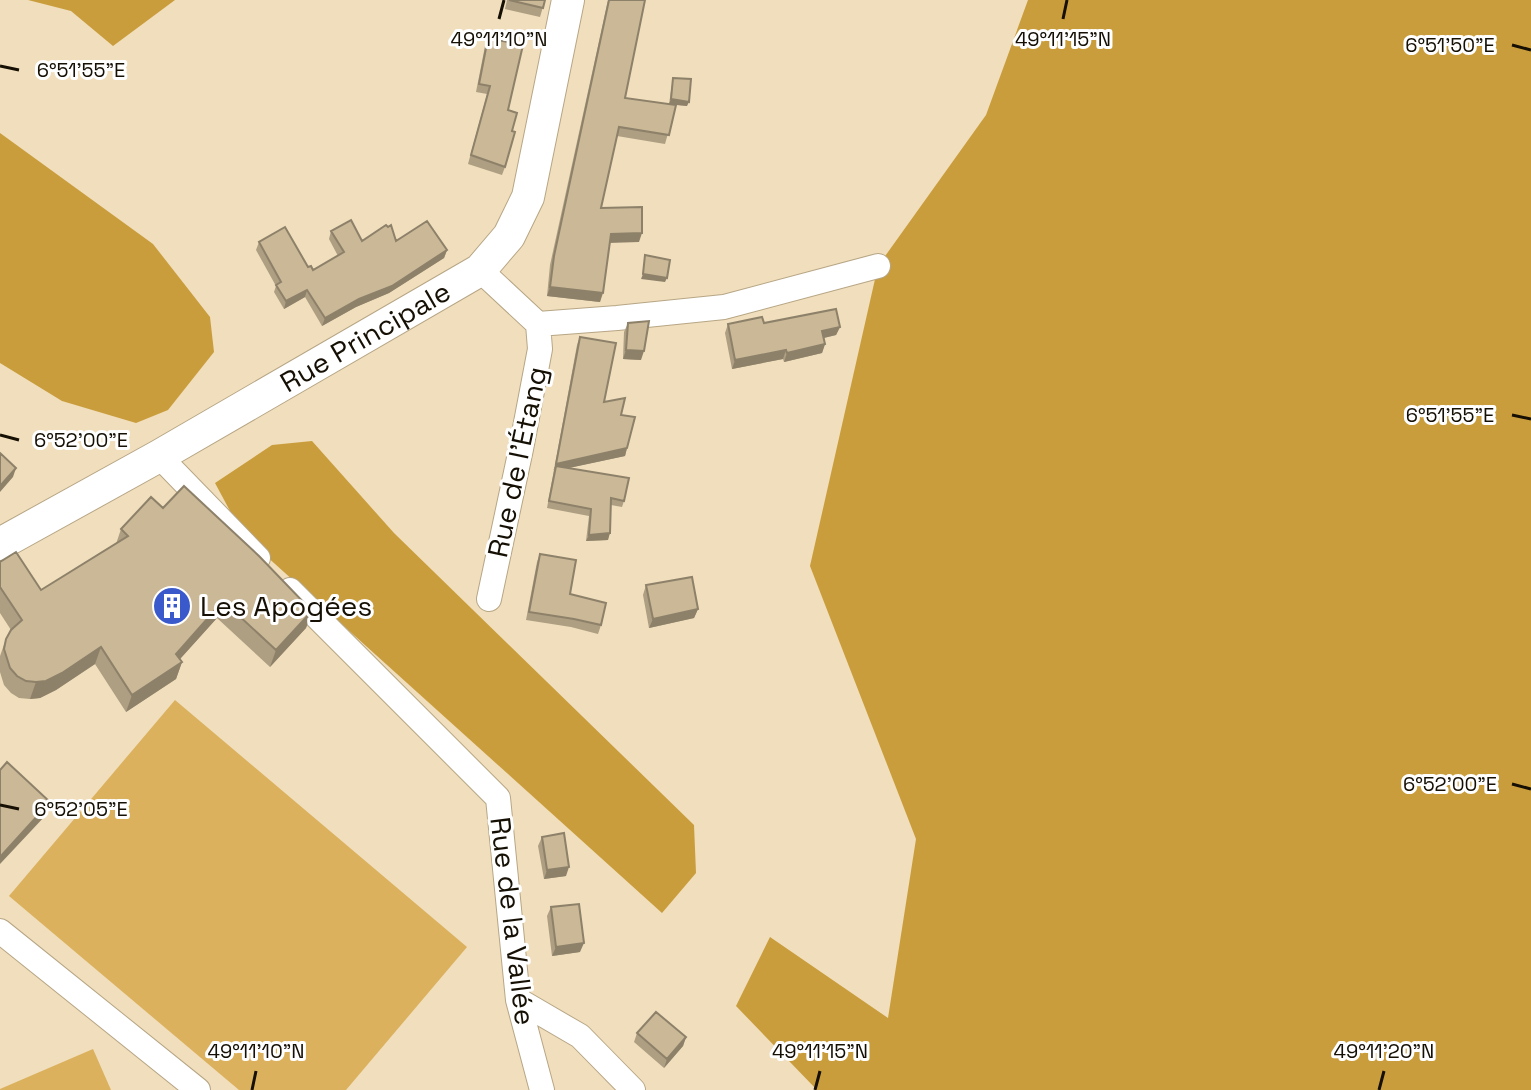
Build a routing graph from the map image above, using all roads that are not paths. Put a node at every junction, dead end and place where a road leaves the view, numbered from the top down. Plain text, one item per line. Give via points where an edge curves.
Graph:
1 (568, 0) edge
2 (878, 266) dead end
3 (480, 270) junction
4 (538, 324) junction
5 (159, 456) junction
6 (0, 544) edge
7 (489, 599) dead end
8 (0, 931) edge
9 (518, 1000) junction
10 (198, 1090) edge
11 (542, 1090) edge
12 (633, 1090) edge

1 - 3 main road, Rue Principale via 528,197 509,236
2 - 4 street via 724,307
3 - 4 street
3 - 5 main road, Rue Principale
4 - 7 street, Rue de l'Étang via 540,349
5 - 6 main road, Rue Principale
5 - 9 street, Rue de la Vallée via 498,798
8 - 10 street
9 - 11 street, Rue de la Vallée
9 - 12 street via 580,1036

